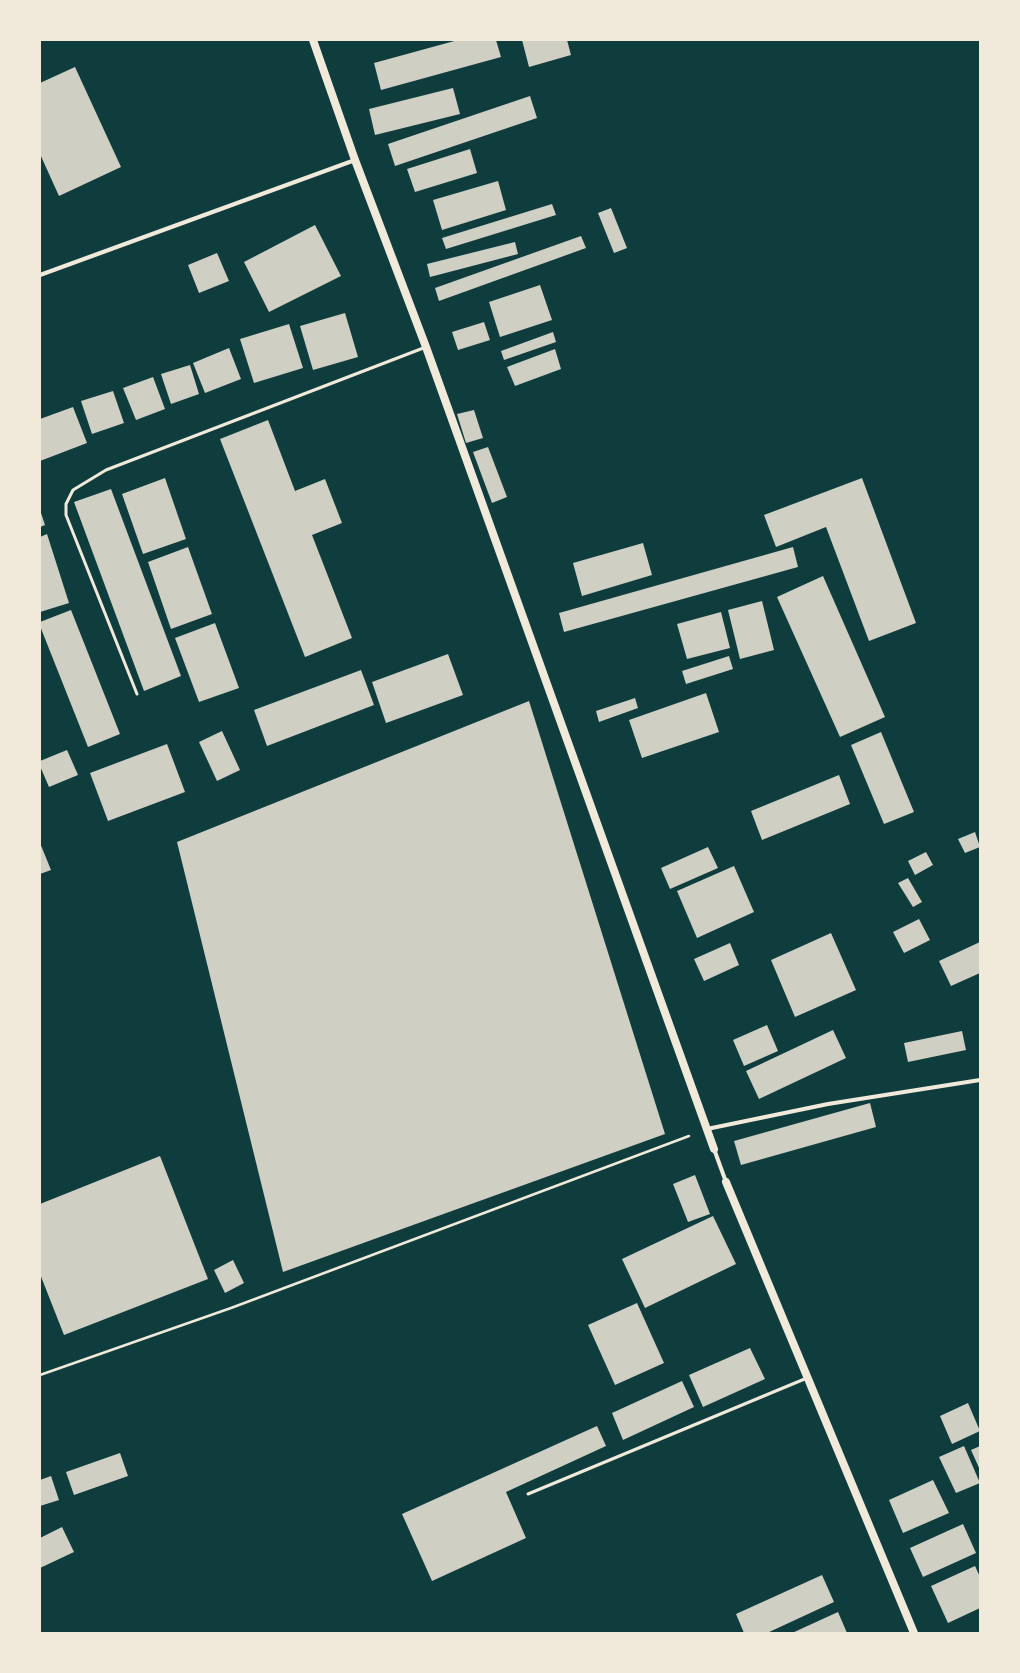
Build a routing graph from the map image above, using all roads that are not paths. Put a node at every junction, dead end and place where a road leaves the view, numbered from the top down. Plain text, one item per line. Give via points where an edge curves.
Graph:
1 (313, 40) edge
2 (355, 160) junction
3 (40, 275) edge
4 (426, 347) junction
5 (137, 694) dead end
6 (980, 1080) edge
7 (707, 1129) junction
8 (714, 1149) joint
9 (726, 1182) joint
10 (808, 1377) junction
11 (528, 1494) dead end
12 (914, 1633) edge

1 - 2 main road
2 - 3 street
2 - 4 main road
4 - 5 lane via 106,470 73,490 66,504 66,515
4 - 7 main road
6 - 7 street via 828,1104
7 - 8 main road
8 - 9 street
9 - 10 main road
10 - 11 lane
10 - 12 main road

